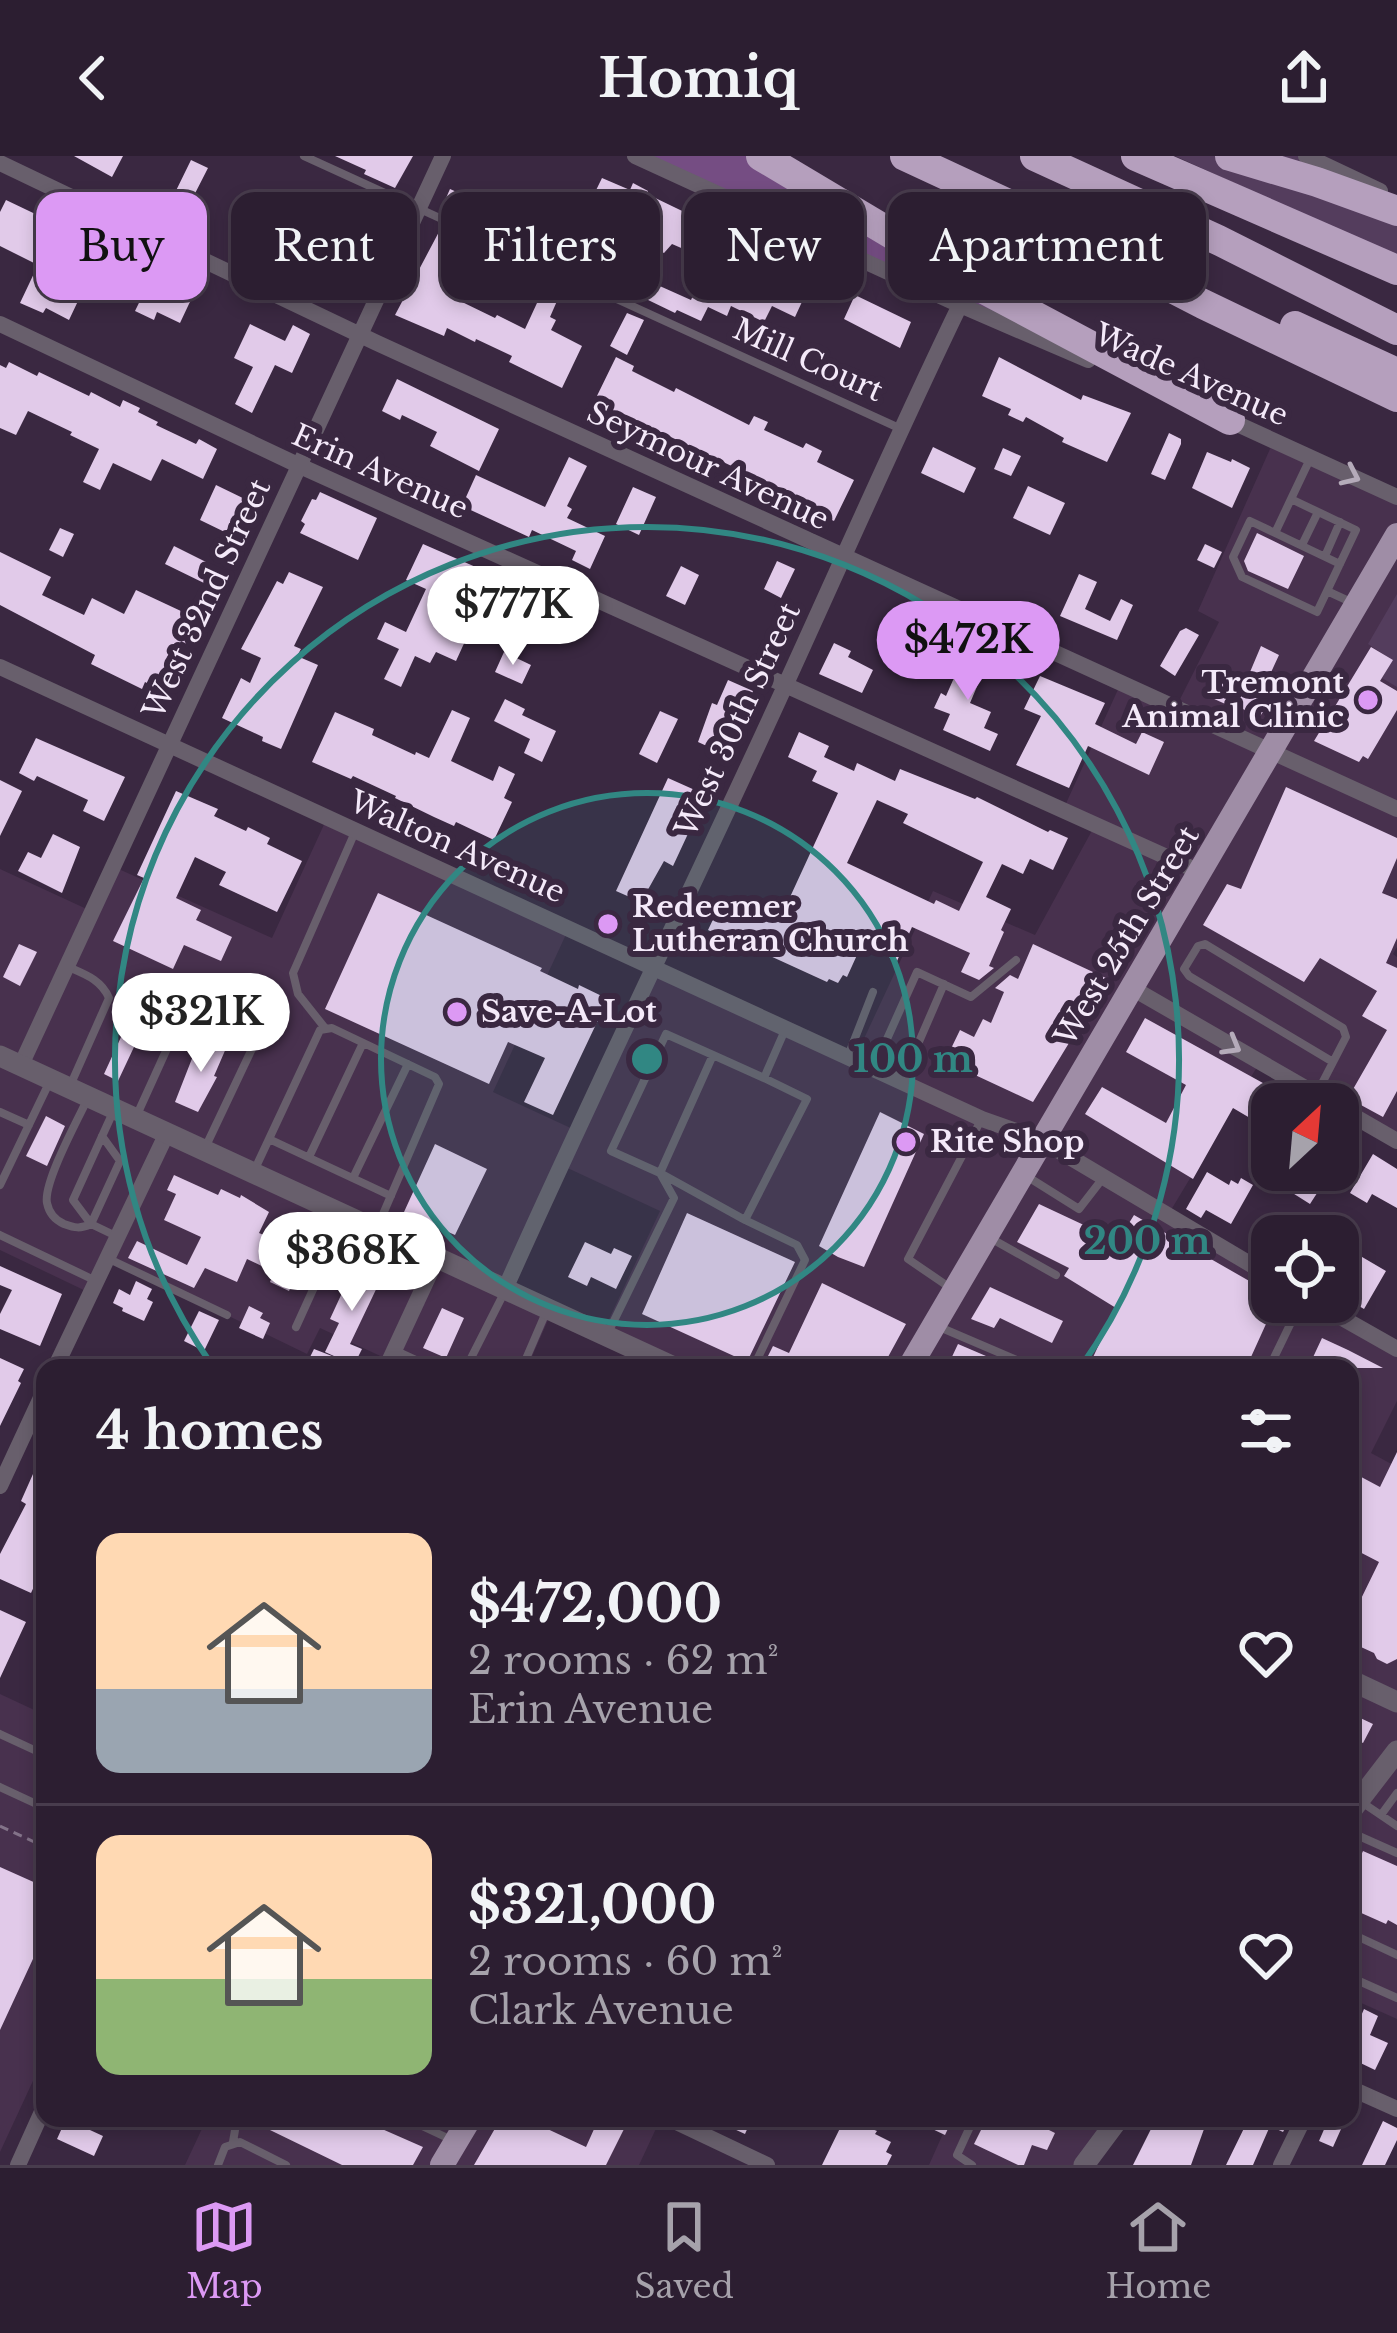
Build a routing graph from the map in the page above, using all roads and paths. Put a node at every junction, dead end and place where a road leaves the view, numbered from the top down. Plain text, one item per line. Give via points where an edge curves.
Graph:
1 (304, 156) edge
2 (443, 156) edge
3 (635, 156) edge
4 (761, 156) edge
5 (905, 156) edge
6 (1035, 156) edge
7 (1136, 156) edge
8 (1230, 156) edge
9 (1306, 156) edge
10 (0, 163) edge
11 (982, 192) edge
12 (1397, 199) edge
13 (418, 209) junction
14 (1397, 211) edge
15 (1218, 240) junction
16 (1397, 270) edge
17 (1206, 286) edge
18 (1195, 300) edge
19 (960, 305) junction
20 (1397, 314) edge
21 (0, 325) edge
22 (1397, 331) edge
23 (361, 334) junction
24 (1397, 373) edge
25 (1397, 398) edge
26 (1230, 420) junction
27 (900, 428) junction
28 (1311, 458) junction
29 (299, 466) junction
30 (1397, 497) edge
31 (1291, 499) junction
32 (1318, 512) junction
33 (1340, 522) junction
34 (1275, 533) junction
35 (1397, 535) edge
36 (1302, 545) junction
37 (1325, 556) junction
38 (842, 557) junction
39 (1340, 564) junction
40 (1327, 591) junction
41 (1357, 605) junction
42 (0, 668) edge
43 (786, 685) junction
44 (167, 745) junction
45 (1272, 751) junction
46 (1397, 809) edge
47 (356, 831) junction
48 (1200, 872) junction
49 (1016, 959) dead end
50 (66, 966) junction
51 (652, 966) junction
52 (944, 984) junction
53 (1132, 988) junction
54 (873, 992) dead end
55 (325, 1028) junction
56 (786, 1029) junction
57 (363, 1043) junction
58 (713, 1055) junction
59 (848, 1058) junction
60 (10, 1060) edge
61 (1334, 1062) junction
62 (408, 1064) junction
63 (874, 1069) junction
64 (764, 1078) junction
65 (902, 1082) junction
66 (1296, 1083) edge
67 (1331, 1083) edge
68 (70, 1088) junction
69 (0, 1112) edge
70 (125, 1113) junction
71 (982, 1119) junction
72 (1359, 1119) edge
73 (29, 1125) junction
74 (167, 1132) junction
75 (102, 1136) junction
76 (269, 1139) junction
77 (1040, 1140) junction
78 (1397, 1140) edge
79 (204, 1149) junction
80 (309, 1157) junction
81 (3, 1169) edge
82 (253, 1172) junction
83 (660, 1173) junction
84 (1022, 1173) junction
85 (353, 1178) junction
86 (1103, 1178) junction
87 (0, 1184) edge
88 (392, 1196) junction
89 (347, 1216) junction
90 (745, 1220) junction
91 (91, 1224) junction
92 (376, 1229) junction
93 (0, 1235) edge
94 (986, 1235) junction
95 (116, 1236) junction
96 (106, 1257) junction
97 (437, 1258) junction
98 (1251, 1265) edge
99 (1056, 1275) dead end
100 (95, 1281) junction
101 (506, 1289) junction
102 (954, 1290) junction
103 (548, 1309) junction
104 (227, 1315) dead end
105 (1290, 1323) edge
106 (1351, 1323) edge
107 (933, 1325) junction
108 (296, 1327) dead end
109 (607, 1336) junction
110 (1397, 1349) edge
111 (394, 1350) junction
112 (59, 1359) edge
113 (390, 1359) edge
114 (414, 1359) edge
115 (471, 1359) edge
116 (526, 1359) edge
117 (653, 1359) edge
118 (757, 1359) edge
119 (914, 1359) edge
120 (1014, 1359) edge
121 (1273, 1359) edge
122 (36, 1408) edge
123 (0, 1486) edge
124 (1359, 1684) edge
125 (1397, 1702) edge
126 (0, 1734) edge
127 (36, 1751) edge
128 (1396, 1754) edge
129 (0, 1787) edge
130 (1397, 1793) edge
131 (1359, 1800) edge
132 (36, 1804) edge
133 (1359, 1808) edge
134 (1381, 1815) junction
135 (1396, 1825) edge
136 (0, 1826) edge
137 (1359, 1836) edge
138 (36, 1843) edge
139 (1397, 1853) edge
140 (1359, 1937) edge
141 (1397, 1955) edge
142 (1359, 1981) edge
143 (1397, 1999) edge
144 (1359, 2092) edge
145 (1397, 2109) edge
146 (36, 2125) edge
147 (235, 2127) edge
148 (424, 2127) edge
149 (464, 2127) edge
150 (687, 2127) edge
151 (970, 2127) edge
152 (1112, 2127) edge
153 (1300, 2127) edge
154 (455, 2142) junction
155 (232, 2143) junction
156 (957, 2155) junction
157 (18, 2165) edge
158 (218, 2165) edge
159 (286, 2165) edge
160 (442, 2165) edge
161 (767, 2165) edge
162 (951, 2165) edge
163 (972, 2165) edge
164 (1084, 2165) edge
165 (1281, 2165) edge

1 - 13 lane, Mill Court
2 - 13 street, West 32nd Street
3 - 19 street, Wade Avenue
4 - 26 highway via 984,289
5 - 11 highway
6 - 15 highway
7 - 16 highway
8 - 14 highway
9 - 12 street
10 - 23 street, Seymour Avenue
13 - 23 street, West 32nd Street
13 - 27 lane, Mill Court
15 - 20 highway
15 - 22 highway
17 - 24 highway
18 - 25 highway
19 - 26 street, Wade Avenue
19 - 27 street, West 30th Street
21 - 29 street, Erin Avenue
23 - 29 street, West 32nd Street
23 - 38 street, Seymour Avenue
26 - 28 street, Wade Avenue
27 - 38 street, West 30th Street
28 -> 30 street, Wade Avenue
28 - 31 lane
29 - 43 street, Erin Avenue
29 - 44 street, West 32nd Street
31 - 32 lane
31 - 34 lane
32 - 33 lane
32 - 36 lane
33 - 37 lane
33 - 39 lane via 1356,530
34 - 36 lane
34 - 40 lane via 1250,521 1233,557 1242,577 1317,612
35 - 41 main road, West 25th Street
36 - 37 lane
37 - 39 lane
38 - 43 street, West 30th Street
38 - 45 street, Seymour Avenue
39 - 40 lane
40 - 41 lane
41 - 45 main road, West 25th Street
42 - 44 street, Walton Avenue
43 - 48 street, Erin Avenue
43 - 51 street, West 30th Street
44 - 47 street, Walton Avenue
44 - 50 street, West 32nd Street
45 - 46 street, Seymour Avenue
45 - 48 main road, West 25th Street
47 - 51 street, Walton Avenue
47 - 55 lane via 293,973 298,994
48 - 53 main road, West 25th Street
49 - 52 lane via 970,997
50 - 60 street, West 32nd Street
50 - 68 lane via 96,980 110,998
51 - 56 street, Walton Avenue
51 - 101 street, West 30th Street
52 - 63 lane via 917,972
52 - 65 lane
53 -> 66 street
53 - 77 main road, West 25th Street
54 - 59 lane
55 - 57 lane
55 - 76 lane
56 - 59 street, Walton Avenue
56 - 64 lane
57 - 62 lane
57 - 80 lane
58 - 64 lane
58 - 83 lane
58 - 83 lane via 666,1034 611,1151
59 - 63 street, Walton Avenue
60 - 68 street
61 - 61 lane via 1343,1028 1198,946 1184,969 1189,976
61 - 67 lane
62 - 85 lane
62 - 88 lane via 435,1077 439,1089
63 - 65 street, Walton Avenue
64 - 90 lane via 807,1099
65 - 71 street, Walton Avenue
68 - 70 street
68 - 73 lane
68 - 91 lane via 46,1201 53,1218
69 - 73 lane
70 - 74 street
70 - 75 lane
70 - 79 lane via 190,998 205,993 243,1010 260,1032
71 - 77 street, Walton Avenue
71 - 102 lane via 908,1259
72 - 78 street
73 - 81 lane
74 - 79 street
74 - 95 street
75 - 91 lane via 120,1161
75 - 91 lane via 73,1200
76 - 80 lane
76 - 82 lane
77 - 84 main road, West 25th Street
77 - 86 street, Walton Avenue
79 - 82 street
80 - 85 lane
81 - 87 lane
82 - 89 street
83 - 90 lane
83 - 109 lane via 674,1198
84 - 86 lane via 1079,1209
84 - 94 main road, West 25th Street
85 - 88 lane
86 - 98 street, Walton Avenue
88 - 92 lane
89 - 92 street
89 - 108 lane
90 - 118 lane via 797,1245 806,1260
91 - 95 lane
92 - 97 street
93 - 100 lane
94 - 99 lane
94 - 102 main road, West 25th Street
95 - 96 street
96 - 100 street
96 - 104 lane
97 - 101 street
97 - 111 street
100 - 112 street
101 - 103 street
101 - 115 lane
102 - 107 main road, West 25th Street
103 - 109 street
103 - 116 lane
105 - 121 lane
106 - 110 street
107 - 119 main road, West 25th Street
107 - 120 lane
109 - 117 street
111 - 113 street
111 - 114 lane
122 - 123 street
124 - 125 street
126 - 127 lane
128 - 131 street
129 - 132 lane
130 - 134 lane
133 - 134 lane
134 - 135 lane
136 - 138 path
137 - 139 lane
140 - 141 lane
142 - 143 lane
144 - 145 street
146 - 157 street
147 - 155 lane
148 - 154 lane
149 - 154 main road
150 - 161 street
151 - 156 lane
152 - 164 street
153 - 165 street
154 - 160 main road
155 - 158 lane
155 - 159 lane
156 - 162 lane
156 - 163 lane

